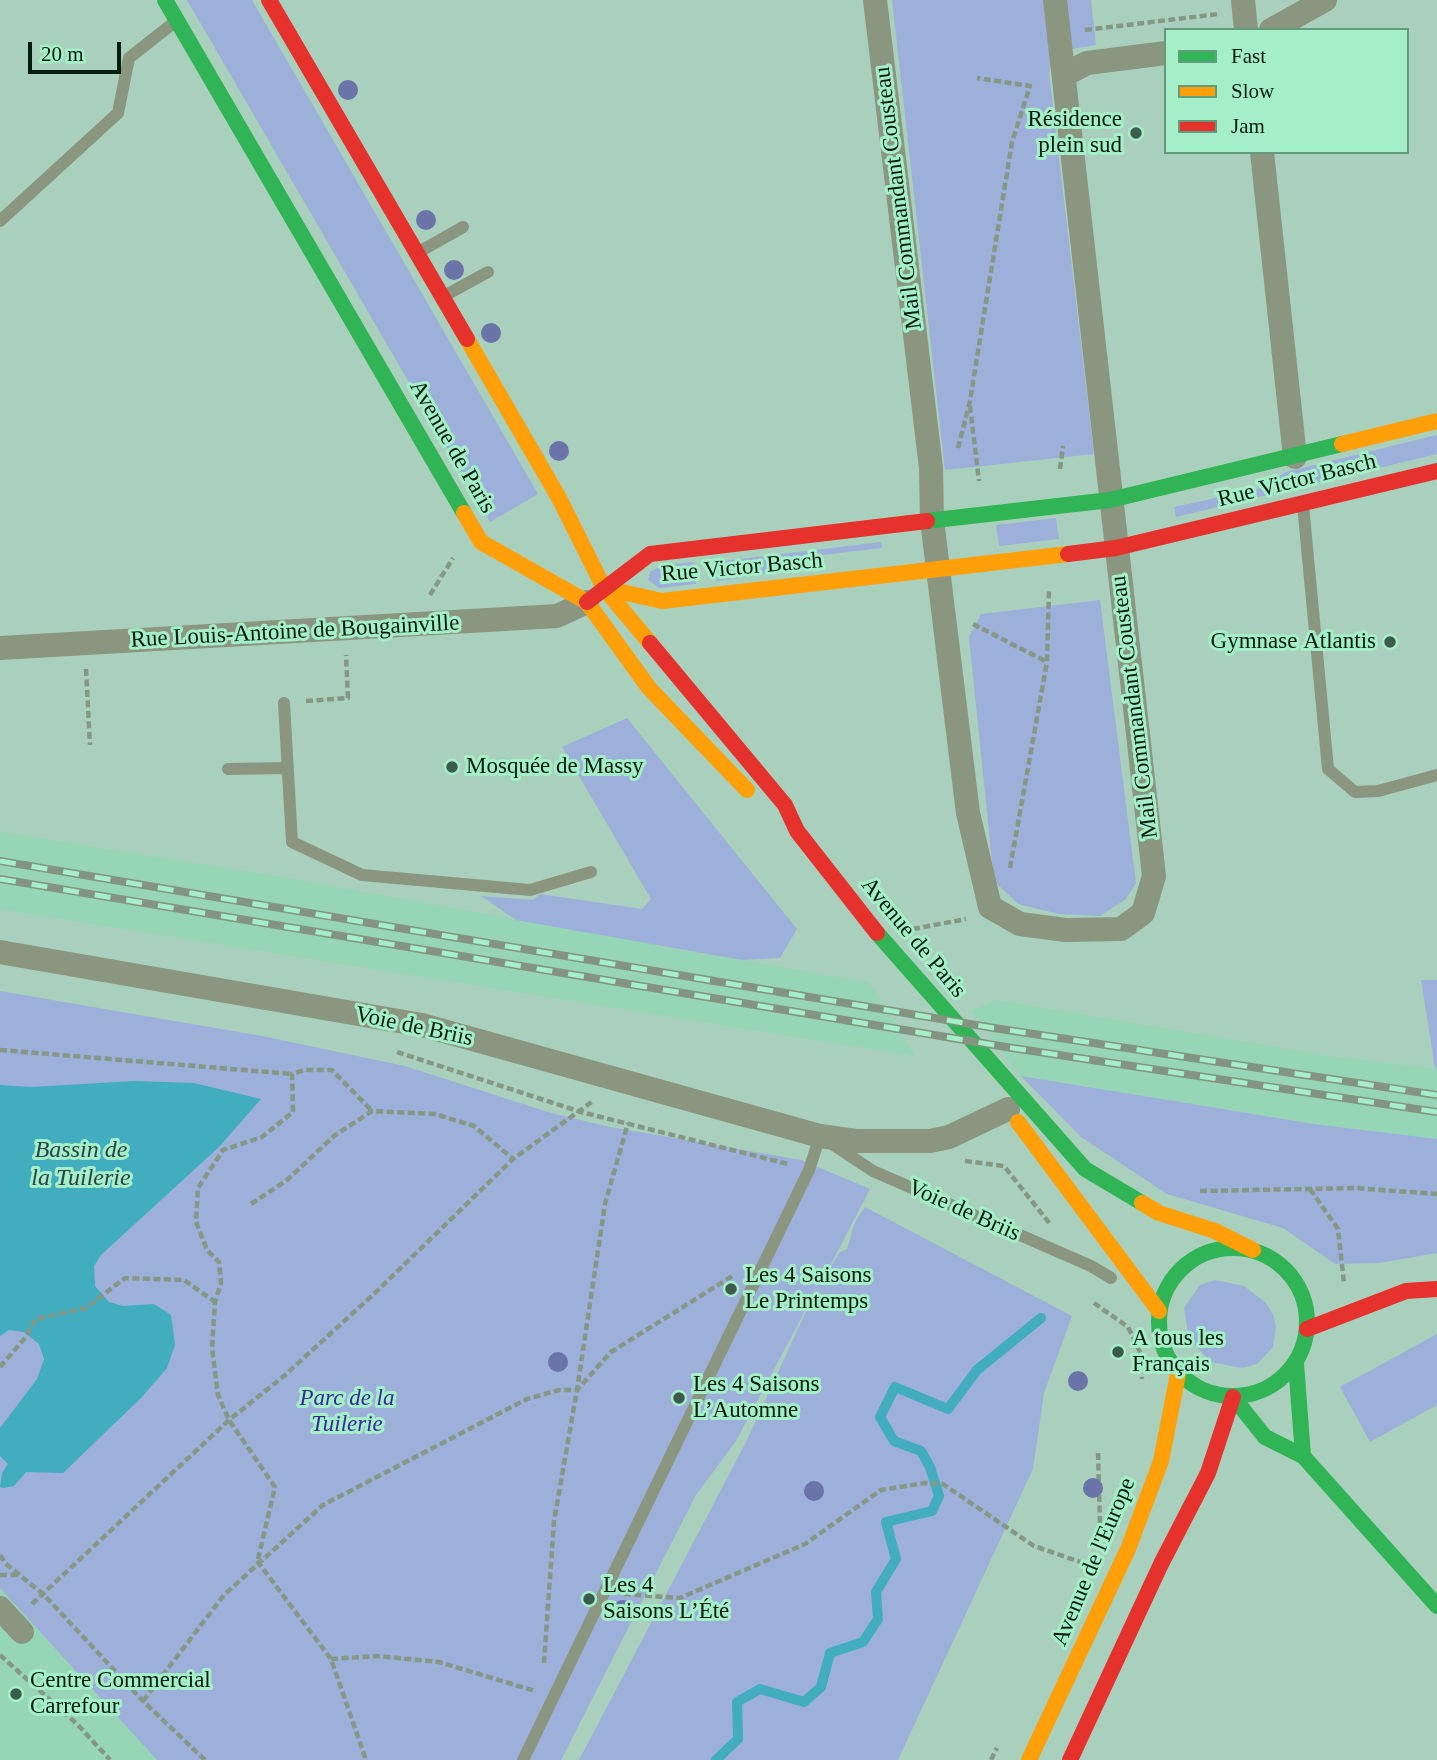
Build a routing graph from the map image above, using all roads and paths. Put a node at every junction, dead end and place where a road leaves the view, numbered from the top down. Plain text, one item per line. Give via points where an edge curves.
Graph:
1 (165, 0) edge
2 (269, 0) edge
3 (874, 0) edge
4 (1055, 0) edge
5 (1325, 0) edge
6 (1244, 14) edge
7 (177, 20) junction
8 (1275, 28) edge
9 (1059, 33) junction
10 (1164, 53) edge
11 (1064, 75) junction
12 (977, 78) dead end
13 (1262, 154) edge
14 (0, 221) edge
15 (463, 227) dead end
16 (418, 252) junction
17 (488, 272) dead end
18 (443, 296) junction
19 (970, 401) junction
20 (1437, 421) edge
21 (1063, 446) dead end
22 (956, 456) dead end
23 (1295, 457) junction
24 (1060, 469) dead end
25 (1437, 471) edge
26 (979, 481) dead end
27 (1110, 500) junction
28 (1303, 502) junction
29 (932, 520) junction
30 (1116, 548) junction
31 (453, 557) dead end
32 (939, 571) junction
33 (1049, 590) dead end
34 (595, 595) junction
35 (427, 600) dead end
36 (963, 619) dead end
37 (344, 630) junction
38 (0, 648) edge
39 (1047, 662) junction
40 (87, 695) dead end
41 (284, 703) joint
42 (90, 745) dead end
43 (286, 768) junction
44 (228, 769) dead end
45 (1437, 775) edge
46 (797, 831) junction
47 (591, 873) dead end
48 (990, 907) junction
49 (905, 930) dead end
50 (0, 952) edge
51 (384, 1049) dead end
52 (0, 1050) edge
53 (998, 1071) junction
54 (292, 1074) junction
55 (617, 1079) junction
56 (1008, 1109) junction
57 (372, 1111) junction
58 (581, 1112) junction
59 (628, 1124) junction
60 (957, 1132) junction
61 (820, 1136) junction
62 (513, 1159) junction
63 (809, 1170) junction
64 (1309, 1188) junction
65 (1197, 1191) dead end
66 (1437, 1194) edge
67 (251, 1204) dead end
68 (1252, 1250) junction
69 (1060, 1253) junction
70 (765, 1258) junction
71 (1111, 1278) dead end
72 (1344, 1285) dead end
73 (1437, 1289) edge
74 (215, 1302) junction
75 (1159, 1311) junction
76 (1307, 1329) junction
77 (1296, 1363) junction
78 (0, 1367) edge
79 (1178, 1374) junction
80 (577, 1390) junction
81 (1233, 1397) junction
82 (229, 1420) junction
83 (1098, 1453) dead end
84 (1303, 1456) junction
85 (1099, 1532) dead end
86 (1092, 1553) dead end
87 (0, 1555) edge
88 (257, 1561) junction
89 (1087, 1565) junction
90 (0, 1575) edge
91 (19, 1575) junction
92 (1081, 1577) dead end
93 (606, 1593) junction
94 (44, 1595) junction
95 (1437, 1606) edge
96 (0, 1608) edge
97 (22, 1632) dead end
98 (0, 1655) edge
99 (331, 1660) junction
100 (544, 1667) dead end
101 (143, 1701) junction
102 (540, 1728) junction
103 (1003, 1736) dead end
104 (110, 1760) edge
105 (205, 1760) edge
106 (366, 1760) edge
107 (523, 1760) edge
108 (991, 1760) edge
109 (1029, 1760) edge
110 (1070, 1760) edge

1 - 7 street, Avenue de Paris
2 - 16 street, Avenue de Paris
3 - 29 street, Mail Commandant Cousteau via 932,468
4 - 9 street, Mail Commandant Cousteau
5 - 8 street
6 - 9 path
7 - 14 lane via 129,58 118,113
7 - 34 street, Avenue de Paris via 481,542
9 - 11 street, Mail Commandant Cousteau
10 - 11 street via 1087,63
11 - 27 street, Mail Commandant Cousteau
12 - 19 path via 1030,86 1012,142
13 - 23 street
15 - 16 lane
16 - 18 street, Avenue de Paris
17 - 18 lane
18 - 34 street, Avenue de Paris via 559,498
19 - 22 path
19 - 26 path
20 - 23 street, Rue Victor Basch
21 - 24 path
23 - 27 street, Rue Victor Basch
25 - 28 street, Rue Victor Basch
27 - 29 street, Rue Victor Basch
27 - 30 street, Mail Commandant Cousteau
28 - 30 street, Rue Victor Basch
28 - 45 lane via 1328,769 1354,792 1378,791
29 - 32 street, Mail Commandant Cousteau
29 - 34 street, Rue Victor Basch via 650,554
30 - 32 street, Rue Victor Basch
30 - 48 street, Mail Commandant Cousteau via 1154,877 1143,913 1121,929 1066,930 1020,924
31 - 35 path
32 - 34 street, Rue Victor Basch via 662,601
32 - 48 street via 968,813
33 - 39 path
34 - 37 street, Rue Louis-Antoine de Bougainville via 558,616
34 - 46 street, Avenue de Paris via 785,804
34 - 46 street, Avenue de Paris via 649,688 766,809
36 - 39 path
37 - 38 street, Rue Louis-Antoine de Bougainville
37 - 41 path via 348,698
39 - 48 path via 1008,880
40 - 42 path
41 - 43 lane
43 - 44 lane
43 - 47 lane via 292,842 362,875 530,890
46 - 53 street, Avenue de Paris via 885,943
48 - 49 path via 969,919
50 - 55 street, Voie de Briis via 422,1025
51 - 58 path
52 - 54 path
53 - 56 street, Avenue de Paris
53 - 68 street, Avenue de Paris via 1085,1169 1159,1213 1215,1231
54 - 57 path via 332,1070
54 - 74 path via 293,1112 262,1138 223,1150 198,1188 195,1222 207,1250 219,1262 221,1283
55 - 58 path
55 - 61 street, Voie de Briis
56 - 60 street, Voie de Briis
56 - 75 street, Avenue de Paris
57 - 62 path via 435,1114 474,1126
57 - 67 path
58 - 59 path
58 - 62 path
59 - 63 path
59 - 80 path via 604,1204
60 - 61 street, Voie de Briis via 930,1142
60 - 69 path via 961,1160 1004,1166 1061,1239
61 - 63 lane
61 - 69 lane, Voie de Briis via 873,1171
62 - 82 path via 295,1367
63 - 70 lane
64 - 65 path
64 - 66 path
64 - 72 path via 1338,1229
68 - 75 street via 1211,1251 1192,1260 1176,1273
68 - 76 street via 1276,1261 1294,1279 1305,1303
69 - 71 lane, Voie de Briis
70 - 80 path via 611,1352
70 - 93 lane
73 - 76 street via 1406,1291
74 - 78 path via 184,1280 125,1278 86,1308 36,1320
74 - 82 path via 212,1348 218,1395
75 - 79 street via 1160,1338
76 - 77 street
77 - 81 street via 1279,1381 1258,1393
77 - 84 street
79 - 81 street via 1213,1395
79 - 109 street, Avenue de l'Europe via 1161,1461 1128,1549
80 - 88 path via 527,1399 323,1505
80 - 100 path via 554,1521
81 - 84 street via 1265,1437
81 - 110 street via 1208,1472
82 - 88 path via 275,1486
82 - 94 path
83 - 85 path
84 - 95 street
86 - 89 path
87 - 91 path
88 - 99 path
88 - 101 path via 224,1595
89 - 92 path
89 - 93 path via 1034,1546 943,1484 925,1483 881,1490 805,1544 681,1598
90 - 91 path
91 - 94 path
93 - 102 lane
94 - 101 path
96 - 97 street
98 - 104 path via 79,1725
99 - 102 path via 377,1656 439,1661 542,1693
99 - 106 path
101 - 105 path
102 - 107 lane
103 - 108 path

